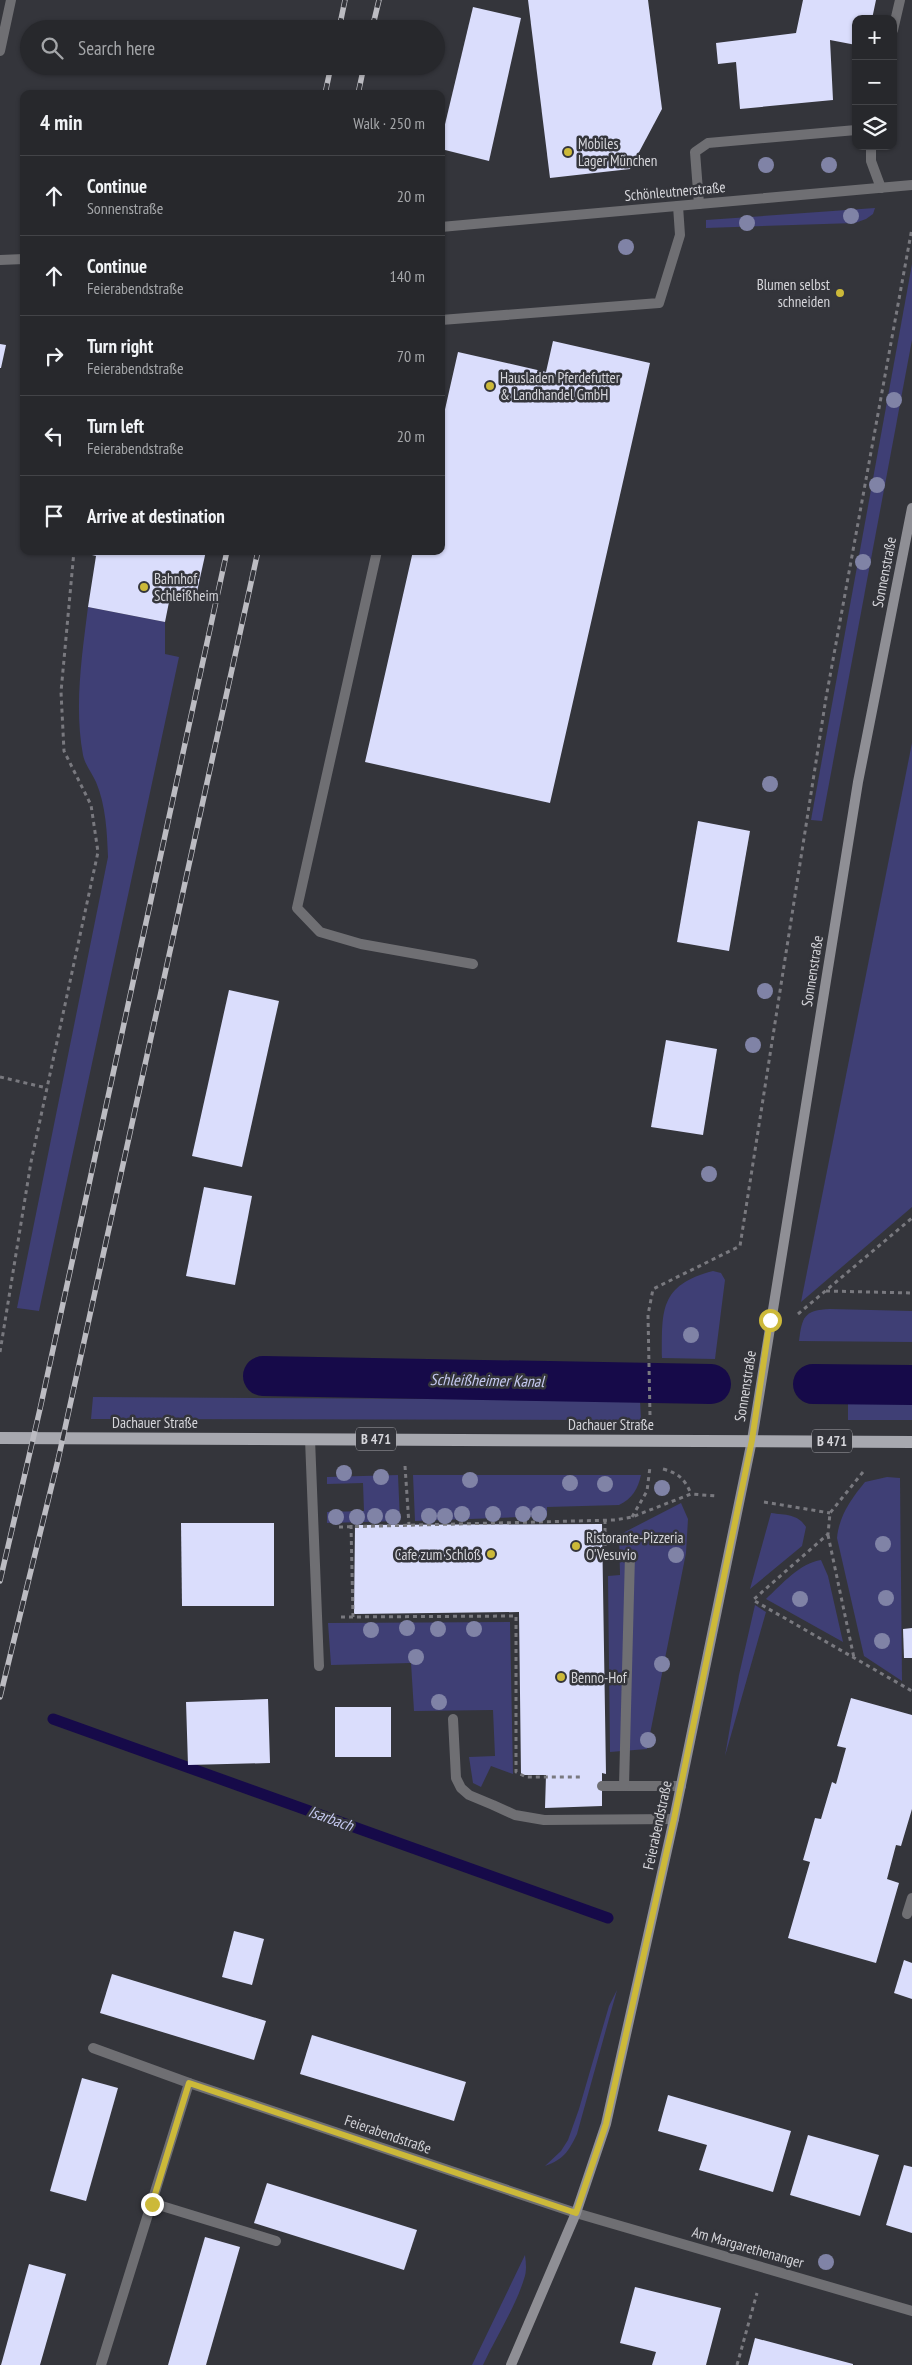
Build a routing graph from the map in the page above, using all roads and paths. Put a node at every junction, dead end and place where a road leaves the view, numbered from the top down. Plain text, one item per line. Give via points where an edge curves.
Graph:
1 (11, 0) edge
2 (900, 0) edge
3 (896, 15) edge
4 (0, 51) edge
5 (852, 130) edge
6 (872, 150) edge
7 (912, 185) edge
8 (881, 188) junction
9 (699, 204) junction
10 (678, 206) junction
11 (445, 227) edge
12 (912, 228) edge
13 (20, 259) edge
14 (0, 260) edge
15 (445, 320) edge
16 (912, 508) edge
17 (74, 555) edge
18 (376, 555) edge
19 (473, 964) dead end
20 (0, 1077) edge
21 (47, 1088) junction
22 (912, 1218) edge
23 (826, 1291) junction
24 (912, 1293) edge
25 (794, 1317) dead end
26 (0, 1352) edge
27 (650, 1416) dead end
28 (0, 1438) edge
29 (310, 1439) junction
30 (752, 1440) junction
31 (912, 1442) edge
32 (405, 1464) dead end
33 (863, 1472) dead end
34 (780, 1503) dead end
35 (830, 1513) junction
36 (632, 1517) junction
37 (409, 1525) junction
38 (351, 1526) junction
39 (336, 1527) dead end
40 (828, 1534) junction
41 (630, 1555) dead end
42 (338, 1617) dead end
43 (353, 1617) junction
44 (854, 1658) junction
45 (319, 1666) dead end
46 (912, 1691) edge
47 (453, 1720) dead end
48 (583, 1776) dead end
49 (602, 1786) dead end
50 (624, 1786) junction
51 (681, 1786) junction
52 (674, 1819) junction
53 (912, 1898) edge
54 (907, 1914) dead end
55 (93, 2048) dead end
56 (189, 2083) junction
57 (152, 2204) junction
58 (576, 2213) junction
59 (276, 2241) dead end
60 (757, 2292) dead end
61 (912, 2310) edge
62 (101, 2365) edge
63 (510, 2365) edge
64 (737, 2365) edge

1 - 4 street
2 - 3 street
5 - 9 street via 708,143 695,152
6 - 8 street via 871,161
7 - 8 street, Schönleutnerstraße
8 - 9 street, Schönleutnerstraße
9 - 10 street, Schönleutnerstraße
10 - 11 street, Schönleutnerstraße
10 - 15 street via 680,234 658,303
12 - 27 path via 828,689 740,1246 653,1289 648,1315
13 - 14 street
16 - 30 main road, Sonnenstraße via 858,782
17 - 21 path via 61,692 64,751 91,805 98,852
18 - 19 street via 297,908 320,932 361,944
20 - 21 path
21 - 26 path via 31,1162
22 - 23 path
23 - 24 path
23 - 25 path
28 - 29 main road, Dachauer Straße / B 471
29 - 30 main road, Dachauer Straße / B 471
29 - 45 street
30 - 31 main road, Dachauer Straße / B 471
30 - 51 main road, Feierabendstraße
32 - 37 path
33 - 35 path
34 - 35 path
35 - 40 path
36 - 36 path via 691,1494 685,1481 675,1472 650,1468 647,1491
36 - 37 path
37 - 38 path
38 - 39 path
38 - 43 path
40 - 44 path
40 - 44 path via 753,1600
41 - 50 street
42 - 43 path
43 - 48 path via 516,1616 516,1772 526,1777
44 - 46 path
47 - 52 street via 456,1778 469,1795 515,1815 544,1820
49 - 50 street
50 - 51 street
51 - 52 main road, Feierabendstraße
52 - 58 main road, Feierabendstraße via 606,2124
53 - 54 street
55 - 56 street, Feierabendstraße
56 - 57 street
56 - 58 street, Feierabendstraße
57 - 59 street
57 - 62 street
58 - 61 street, Am Margarethenanger
58 - 63 main road, Feierabendstraße
60 - 64 path

